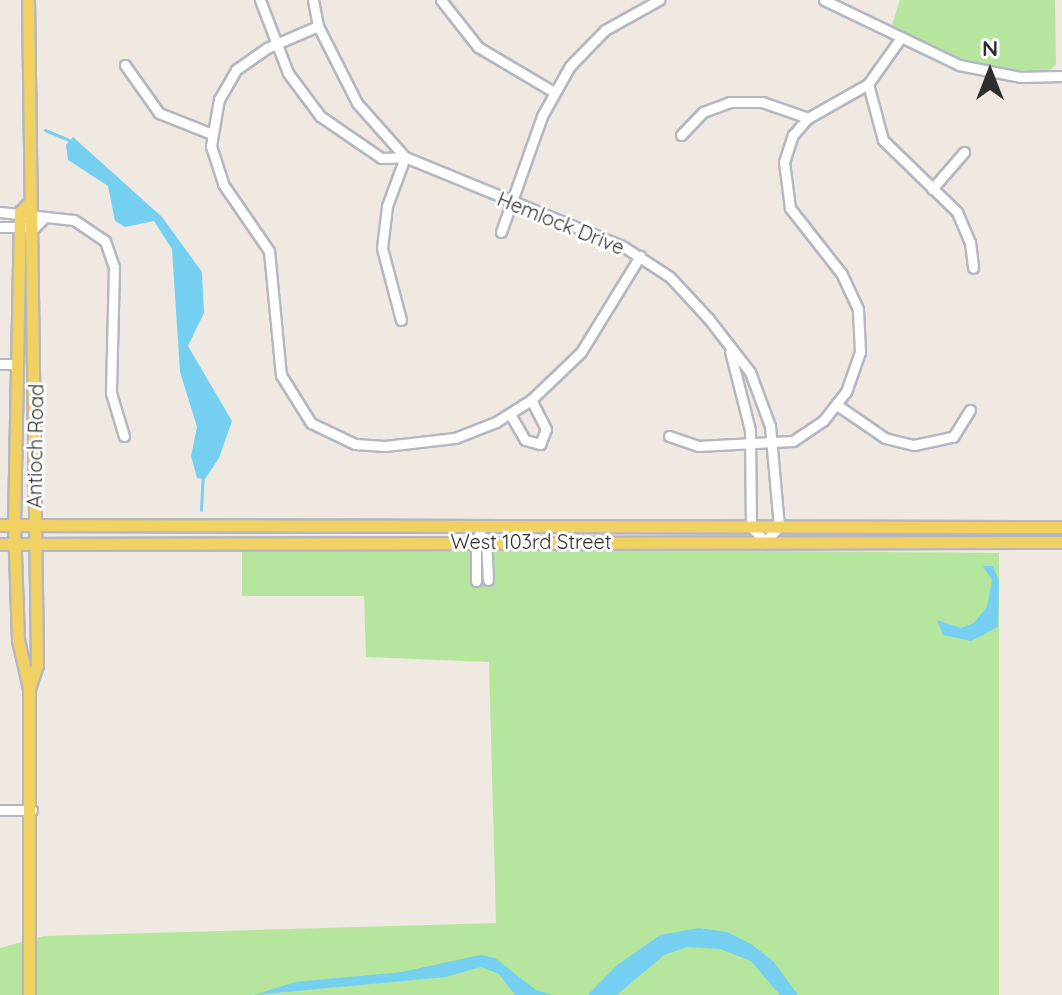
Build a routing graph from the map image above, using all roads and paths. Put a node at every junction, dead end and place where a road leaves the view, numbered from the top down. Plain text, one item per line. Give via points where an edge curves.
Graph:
1 (28, 0) edge
2 (260, 0) edge
3 (313, 0) edge
4 (441, 0) edge
5 (653, 1) edge
6 (830, 1) edge
7 (318, 26) junction
8 (900, 39) junction
9 (274, 45) junction
10 (125, 65) dead end
11 (1062, 76) edge
12 (868, 84) junction
13 (554, 92) junction
14 (808, 118) junction
15 (212, 134) junction
16 (681, 135) dead end
17 (964, 152) dead end
18 (405, 157) junction
19 (932, 189) junction
20 (510, 203) junction
21 (0, 212) edge
22 (32, 212) junction
23 (0, 227) edge
24 (35, 227) junction
25 (21, 228) junction
26 (501, 232) dead end
27 (640, 256) junction
28 (973, 268) dead end
29 (401, 320) dead end
30 (730, 351) junction
31 (0, 364) edge
32 (17, 364) junction
33 (531, 400) junction
34 (837, 405) junction
35 (970, 410) dead end
36 (510, 414) junction
37 (124, 436) dead end
38 (669, 436) dead end
39 (774, 445) junction
40 (751, 447) junction
41 (0, 525) edge
42 (14, 525) junction
43 (34, 525) junction
44 (482, 527) junction
45 (751, 527) junction
46 (779, 527) junction
47 (1062, 527) edge
48 (482, 541) junction
49 (765, 541) junction
50 (1062, 542) edge
51 (0, 544) edge
52 (15, 544) junction
53 (34, 544) junction
54 (488, 580) dead end
55 (476, 581) dead end
56 (29, 688) junction
57 (0, 810) edge
58 (32, 810) junction
59 (29, 995) edge

1 - 22 main road, Antioch Road
2 - 9 street, Hemlock Drive
3 - 7 street, Hemlock Drive
4 - 13 street via 478,47
5 - 13 street via 591,43
6 - 8 street
7 - 9 street
7 - 18 street, Hemlock Drive via 357,103
8 - 11 street via 970,68 1020,77
8 - 12 street
9 - 15 street via 231,76 219,99
9 - 18 street, Hemlock Drive via 320,116 381,158
10 - 15 street via 159,113
12 - 14 street
12 - 19 street via 883,140
13 - 20 street
14 - 16 street via 762,102 730,102 703,112
14 - 34 street via 787,149 785,194 796,218 841,273 861,324 858,363
15 - 36 street via 219,177 259,231 274,269 277,358 287,391 311,423 355,444 455,438
17 - 19 street
18 - 20 street, Hemlock Drive
18 - 29 street via 387,206 382,248
19 - 28 street via 962,219
20 - 26 street
20 - 27 street, Hemlock Drive
21 - 22 street
22 - 24 main road, Antioch Road
22 - 25 main road, Antioch Road
22 - 37 street via 85,224 111,254 111,393
23 - 25 street
24 - 25 street
24 - 43 main road, Antioch Road
25 - 32 main road, Antioch Road
27 - 30 street, Hemlock Drive via 688,295
27 - 33 street via 581,352
30 - 39 street, Hemlock Drive via 750,372
30 - 40 street, Hemlock Drive
31 - 32 street
32 - 42 main road, Antioch Road
33 - 36 street
33 - 36 street via 546,429 540,444 525,440
34 - 35 street via 885,438 914,445 953,437
34 - 39 street via 810,431
38 - 40 street via 698,446
39 - 40 street
39 - 46 street, Hemlock Drive
40 - 45 street, Hemlock Drive
41 - 42 main road, West 103rd Street
42 - 43 main road, West 103rd Street
42 - 52 main road, Antioch Road
43 - 44 main road, West 103rd Street
43 - 53 main road, Antioch Road
44 - 45 main road, West 103rd Street
44 - 48 street
45 - 46 main road, West 103rd Street
45 - 49 street
46 - 47 main road, West 103rd Street
46 - 49 street
48 - 49 main road, West 103rd Street
48 - 53 main road, West 103rd Street
48 - 54 street
48 - 55 street
49 - 50 main road, West 103rd Street
51 - 52 main road, West 103rd Street
52 - 53 main road, West 103rd Street
52 - 56 main road, Antioch Road via 19,653
53 - 56 main road, Antioch Road via 37,672
56 - 58 main road, Antioch Road
57 - 58 street
58 - 59 main road, Antioch Road

